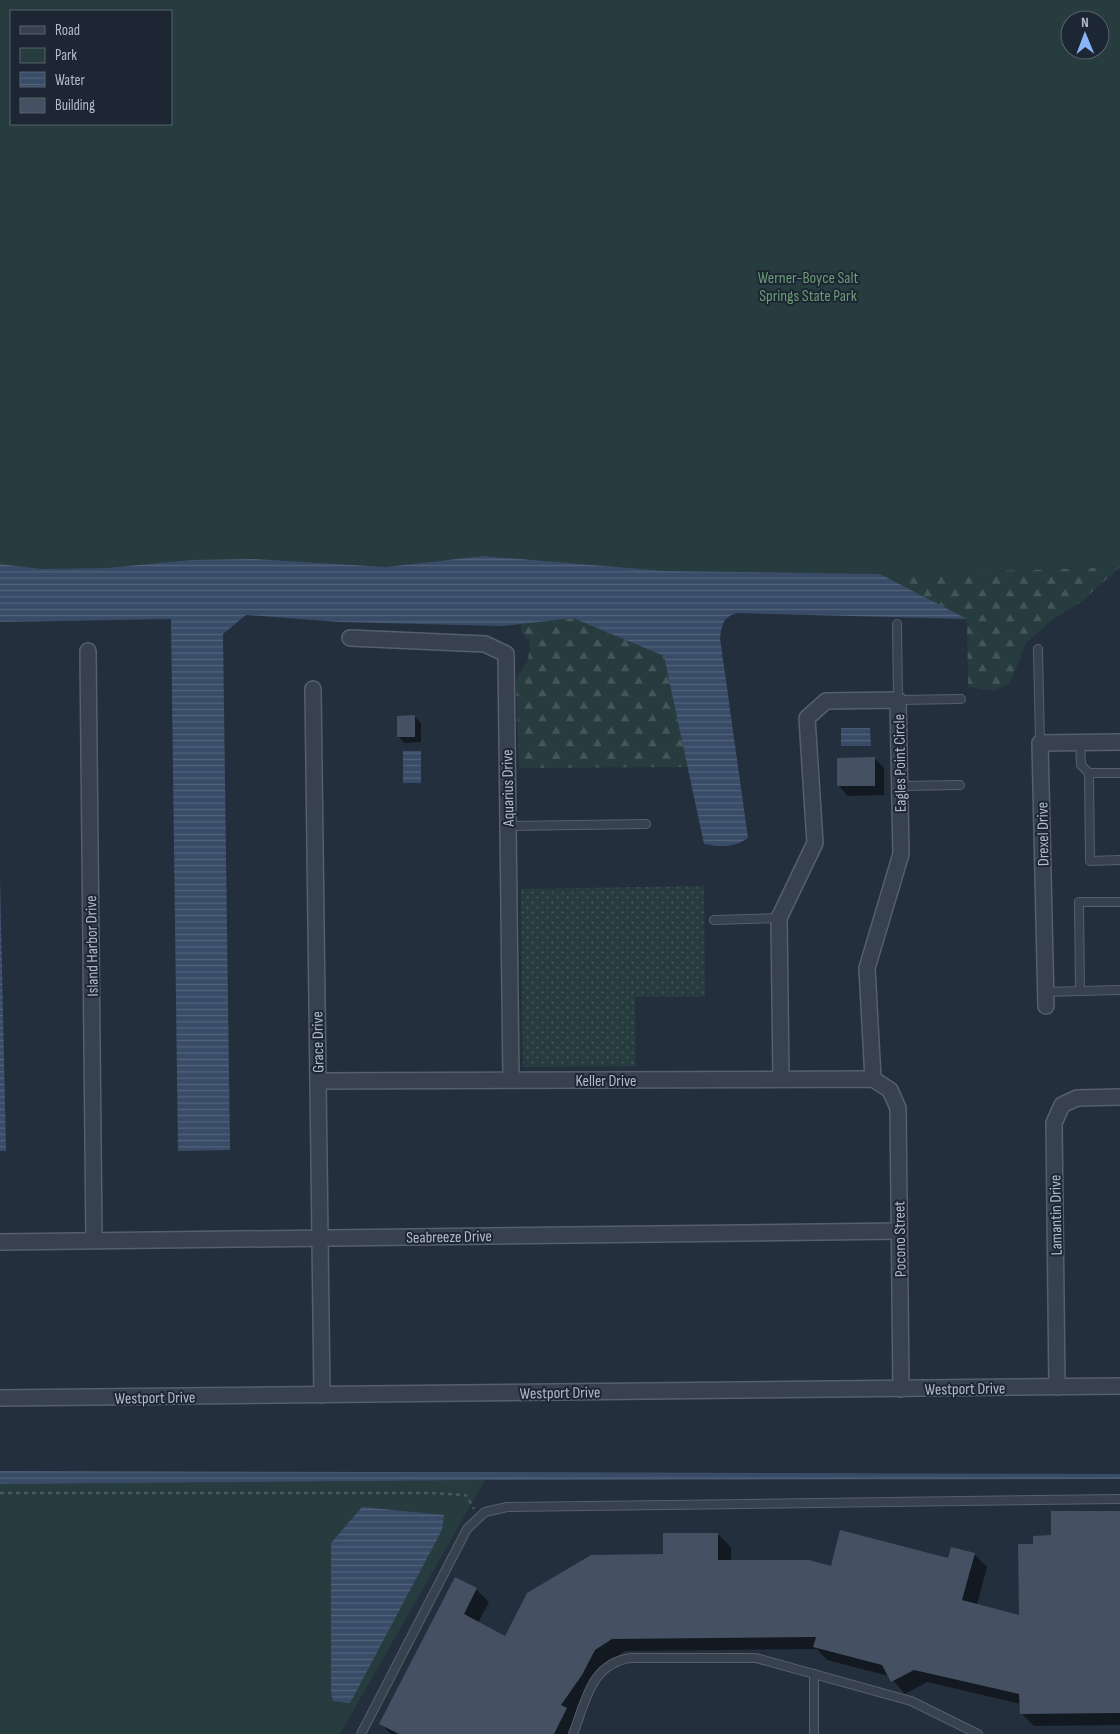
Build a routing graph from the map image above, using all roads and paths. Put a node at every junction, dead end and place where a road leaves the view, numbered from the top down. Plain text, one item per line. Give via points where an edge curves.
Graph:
1 (897, 624) dead end
2 (350, 638) dead end
3 (1038, 649) dead end
4 (88, 651) dead end
5 (313, 689) dead end
6 (961, 699) dead end
7 (898, 700) junction
8 (1080, 742) junction
9 (1120, 742) edge
10 (1040, 743) junction
11 (1089, 773) junction
12 (1120, 773) edge
13 (960, 785) dead end
14 (899, 786) junction
15 (646, 824) dead end
16 (508, 826) junction
17 (1120, 860) edge
18 (1120, 902) edge
19 (779, 918) junction
20 (714, 920) dead end
21 (1120, 990) edge
22 (1080, 991) junction
23 (1046, 999) joint
24 (873, 1079) junction
25 (511, 1080) junction
26 (781, 1080) junction
27 (318, 1081) junction
28 (1120, 1097) edge
29 (898, 1231) junction
30 (320, 1238) junction
31 (94, 1240) junction
32 (0, 1242) edge
33 (1120, 1386) edge
34 (1057, 1387) junction
35 (901, 1389) junction
36 (322, 1395) junction
37 (0, 1398) edge
38 (0, 1492) edge
39 (1120, 1500) edge
40 (467, 1529) junction
41 (814, 1674) junction
42 (361, 1734) edge
43 (573, 1734) edge
44 (814, 1734) edge
45 (978, 1734) edge

1 - 7 lane
2 - 16 street, Aquarius Drive via 485,644 506,654
3 - 10 lane
4 - 31 street, Island Harbor Drive
5 - 27 street, Grace Drive
6 - 7 lane
7 - 14 street, Eagles Point Circle
7 - 19 street, Eagles Point Circle via 826,701 807,718 815,843
8 - 9 street
8 - 10 street
8 - 11 lane via 1081,765
10 - 23 street, Drexel Drive
11 - 12 lane
11 - 17 lane via 1090,861
13 - 14 lane
14 - 24 street, Eagles Point Circle via 900,854 868,968
15 - 16 lane
16 - 25 street, Aquarius Drive
18 - 22 lane via 1079,902
19 - 20 lane
19 - 26 street, Eagles Point Circle
21 - 22 lane
22 - 23 lane
24 - 26 street, Keller Drive
24 - 29 street, Pocono Street via 890,1090 898,1108
25 - 26 street, Keller Drive
25 - 27 street, Keller Drive
27 - 30 street, Grace Drive
28 - 34 street, Lamantin Drive via 1077,1098 1062,1105 1054,1123
29 - 30 street, Seabreeze Drive
29 - 35 street, Pocono Street
30 - 31 street, Seabreeze Drive
30 - 36 street, Grace Drive
31 - 32 street, Seabreeze Drive
33 - 34 street, Westport Drive
34 - 35 street, Westport Drive
35 - 36 street, Westport Drive
36 - 37 street, Westport Drive
38 - 40 path via 466,1495 474,1510
39 - 40 lane via 507,1507 485,1512
40 - 42 lane
41 - 43 lane via 756,1658 622,1659 613,1662 595,1679
41 - 44 lane
41 - 45 lane via 912,1701

